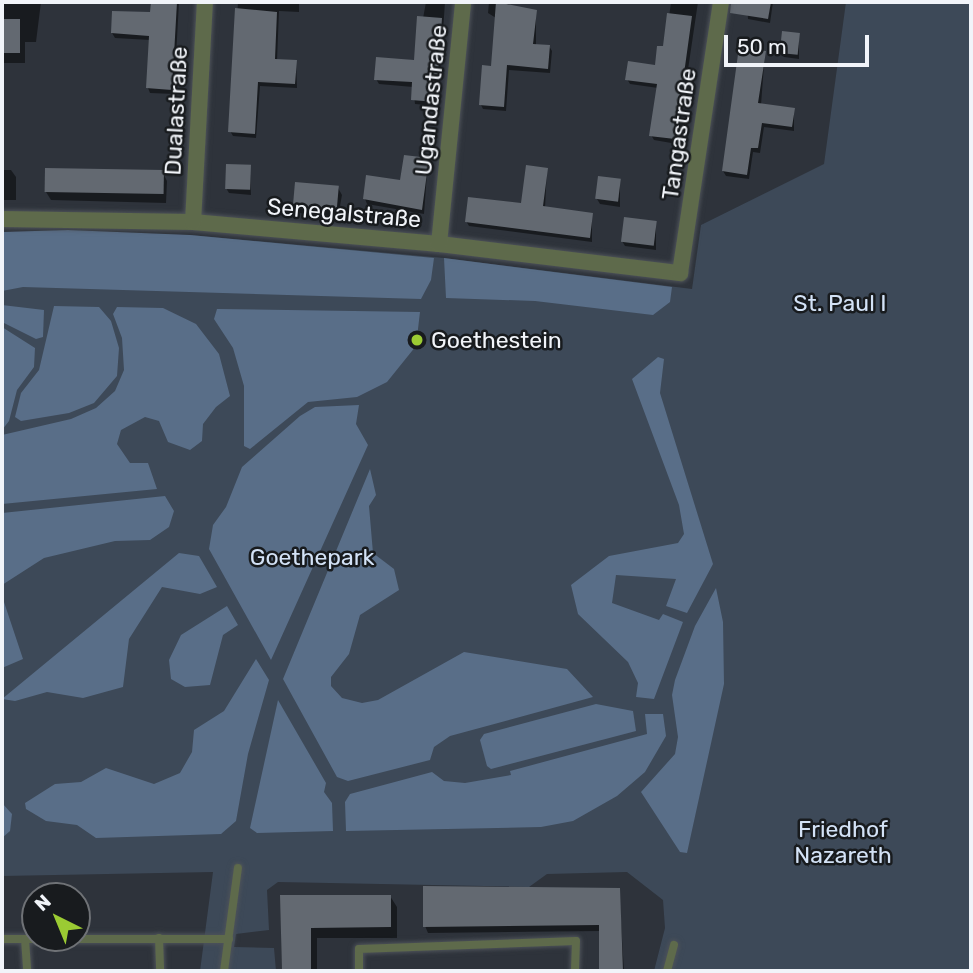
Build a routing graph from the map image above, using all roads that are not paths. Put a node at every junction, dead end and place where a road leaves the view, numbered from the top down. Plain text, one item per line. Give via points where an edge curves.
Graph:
1 (205, 2) edge
2 (463, 2) edge
3 (720, 2) edge
4 (2, 219) edge
5 (193, 222) junction
6 (439, 244) junction
7 (680, 273) joint
8 (238, 868) dead end
9 (159, 938) junction
10 (2, 939) edge
11 (21, 939) edge
12 (91, 939) edge
13 (229, 939) junction
14 (674, 945) dead end
15 (26, 952) edge
16 (27, 971) edge
17 (160, 971) edge
18 (225, 971) edge
19 (359, 971) edge
20 (575, 971) edge
21 (667, 971) edge

1 - 5 street, Dualastraße
2 - 6 street, Ugandastraße
3 - 7 street, Tangastraße
4 - 5 street, Senegalstraße
5 - 6 street, Senegalstraße
6 - 7 street, Senegalstraße
8 - 13 lane
9 - 12 lane
9 - 13 lane
9 - 17 lane
10 - 11 lane
13 - 18 lane
14 - 21 lane
15 - 16 lane
19 - 20 lane via 359,949 576,941

